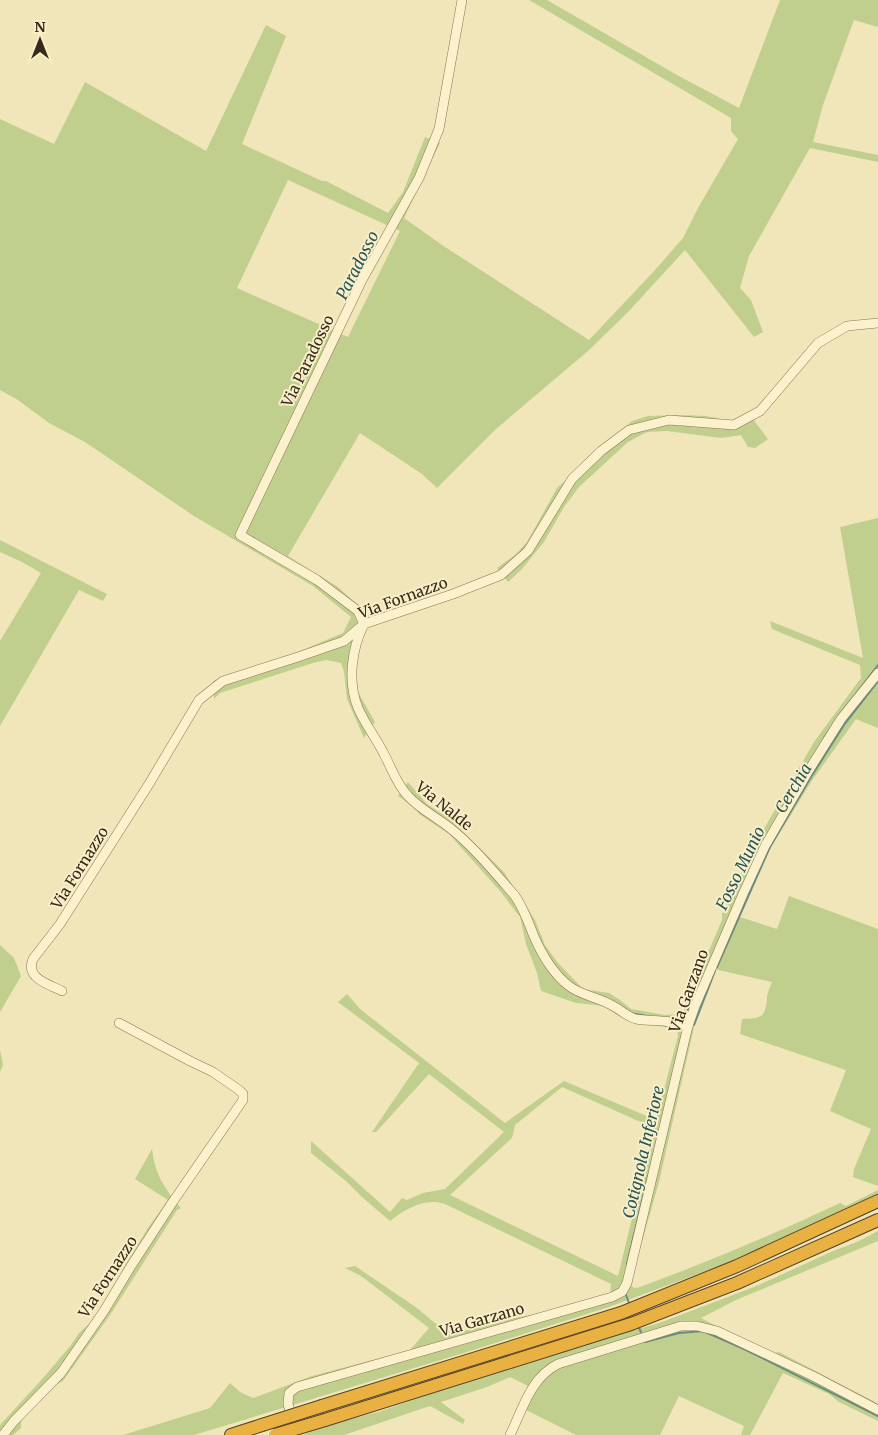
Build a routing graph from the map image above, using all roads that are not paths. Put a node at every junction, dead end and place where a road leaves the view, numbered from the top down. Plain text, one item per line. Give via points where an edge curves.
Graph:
1 (462, 0) edge
2 (878, 323) edge
3 (364, 624) junction
4 (878, 673) edge
5 (62, 991) dead end
6 (119, 1023) dead end
7 (688, 1026) junction
8 (878, 1201) edge
9 (878, 1220) edge
10 (878, 1410) edge
11 (3, 1435) edge
12 (231, 1435) edge
13 (275, 1435) edge
14 (297, 1435) edge
15 (510, 1435) edge

1 - 3 street, Via Paradosso via 439,129 422,169 362,280 240,535 317,580 358,611
2 - 3 street, Via Fornazzo via 847,326 818,343 760,411 734,426 669,420 629,430 572,479 528,550 501,575
3 - 5 street, Via Fornazzo via 344,641 223,681 199,700 60,924 30,965 35,976
3 - 7 street, Via Nalde via 352,670 355,698 404,792 450,828 503,882 517,899 538,946 563,982 636,1019
4 - 7 street, Via Garzano via 808,770 765,846
6 - 11 street, Via Fornazzo via 213,1072 239,1090 243,1100 61,1373
7 - 14 street, Via Garzano via 622,1292 297,1386 290,1393 288,1404
8 - 12 highway, bridge via 737,1266 621,1313
9 - 13 highway, bridge via 737,1283 631,1324
10 - 15 street via 716,1331 681,1326 550,1368 535,1383

